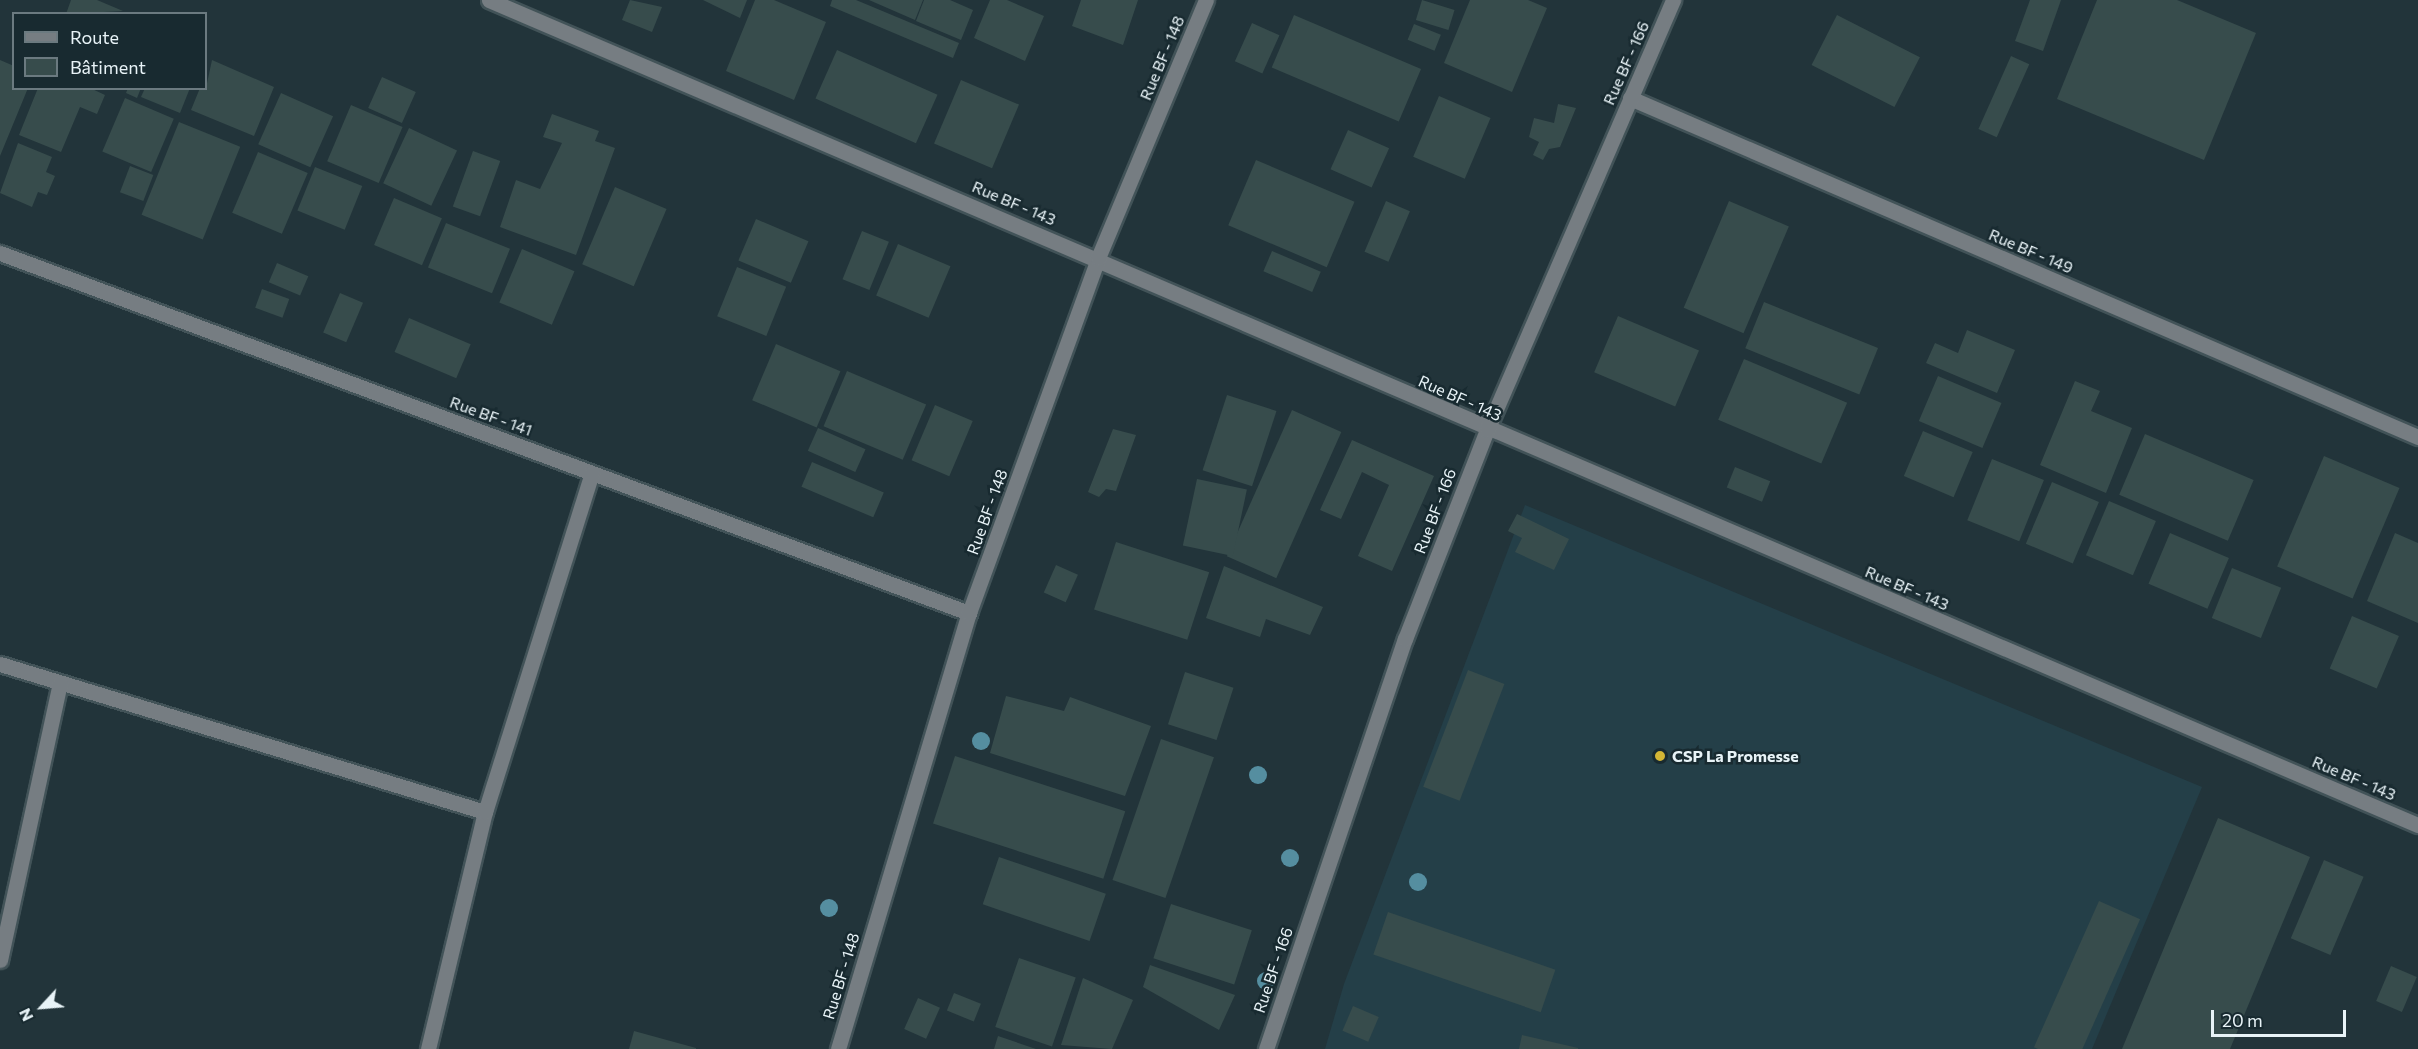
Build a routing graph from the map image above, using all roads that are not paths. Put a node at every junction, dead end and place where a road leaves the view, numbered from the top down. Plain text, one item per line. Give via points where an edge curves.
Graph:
1 (489, 0) edge
2 (1206, 0) edge
3 (1673, 0) edge
4 (1630, 98) junction
5 (0, 253) edge
6 (1098, 258) junction
7 (1487, 430) junction
8 (2418, 437) edge
9 (592, 473) junction
10 (969, 613) junction
11 (0, 664) edge
12 (60, 683) junction
13 (485, 813) junction
14 (2418, 825) edge
15 (0, 960) edge
16 (428, 1049) edge
17 (838, 1049) edge
18 (1266, 1049) edge

1 - 6 street, Rue BF - 143
2 - 6 street, Rue BF - 148
3 - 4 street, Rue BF - 166
4 - 7 street, Rue BF - 166
4 - 8 street, Rue BF - 149
5 - 9 street, Rue BF - 141
6 - 7 street, Rue BF - 143
6 - 10 street, Rue BF - 148
7 - 14 street, Rue BF - 143
7 - 18 street, Rue BF - 166 via 1405,639
9 - 10 street, Rue BF - 141
9 - 13 street
10 - 17 street, Rue BF - 148
11 - 12 street
12 - 13 street
12 - 15 street
13 - 16 street

